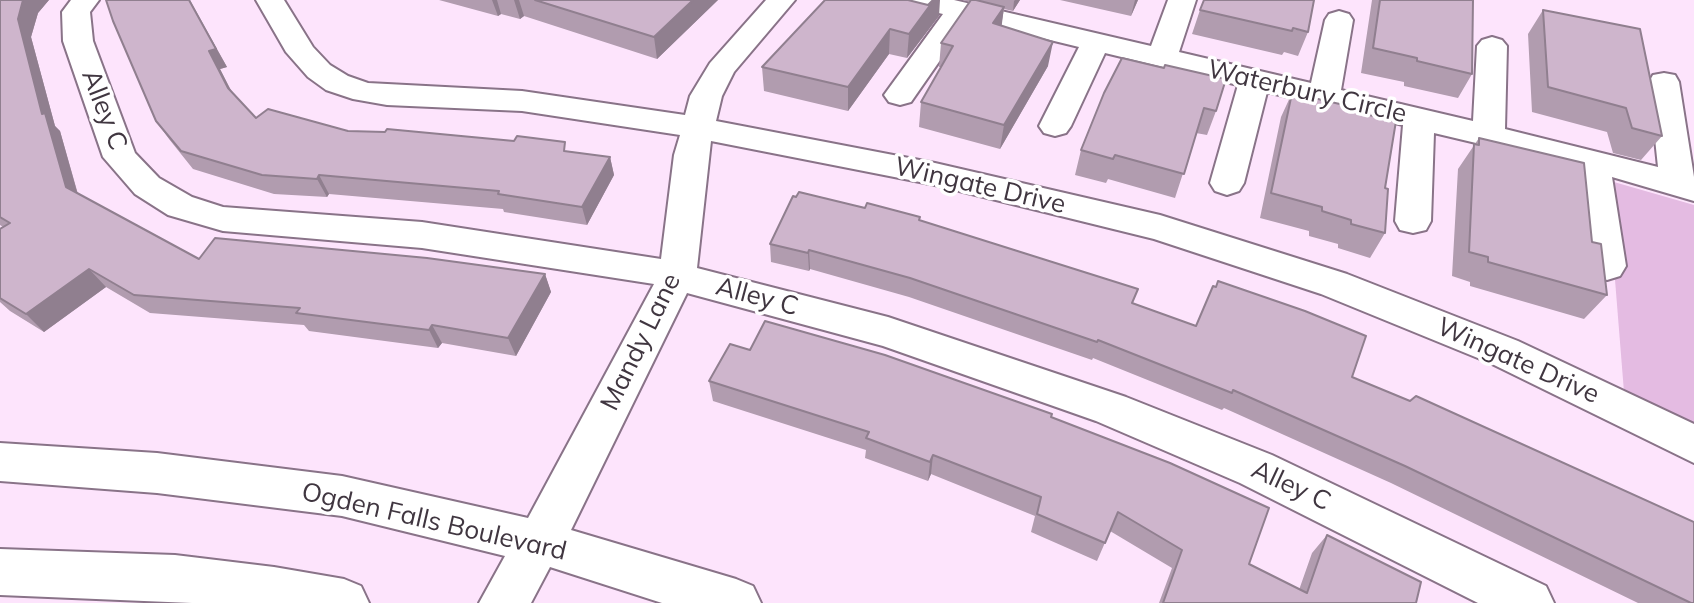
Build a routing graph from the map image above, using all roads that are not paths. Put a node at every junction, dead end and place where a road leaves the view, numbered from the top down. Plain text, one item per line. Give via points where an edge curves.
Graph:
1 (85, 0) edge
2 (270, 0) edge
3 (781, 0) edge
4 (918, 0) edge
5 (1182, 0) edge
6 (961, 10) junction
7 (1023, 12) edge
8 (1339, 20) dead end
9 (1096, 42) junction
10 (1492, 46) dead end
11 (1162, 58) junction
12 (1255, 80) junction
13 (1664, 82) dead end
14 (900, 95) dead end
15 (1324, 96) junction
16 (1419, 119) junction
17 (1055, 126) dead end
18 (697, 127) junction
19 (1489, 135) junction
20 (1593, 160) junction
21 (1227, 183) dead end
22 (1685, 185) edge
23 (1413, 220) dead end
24 (1606, 267) edge
25 (677, 276) junction
26 (1694, 444) edge
27 (0, 462) edge
28 (539, 542) junction
29 (0, 572) edge
30 (344, 603) edge
31 (504, 603) edge
32 (736, 603) edge
33 (1529, 603) edge

1 - 25 street, Alley C via 76,12 78,41 120,157 147,186 180,206 223,219 422,235
2 - 18 street, Wingate Drive via 301,52 319,71 364,92 522,101
3 - 18 street, Mandy Lane via 721,69 706,96
4 - 6 street, Waterbury Circle
5 - 11 street
6 - 7 street, Waterbury Circle
6 - 14 street
7 - 9 street, Waterbury Circle
8 - 15 street
9 - 11 street, Waterbury Circle
9 - 17 street
10 - 19 street
11 - 12 street, Waterbury Circle
12 - 15 street, Waterbury Circle
12 - 21 street
13 - 22 street
15 - 16 street, Waterbury Circle
16 - 19 street, Waterbury Circle
16 - 23 street
18 - 25 street, Mandy Lane
18 - 26 street, Wingate Drive via 935,174 1173,232 1334,284 1504,352
19 - 20 street, Waterbury Circle
20 - 22 street, Waterbury Circle
20 - 24 street
25 - 28 street, Mandy Lane
25 - 33 street, Alley C via 888,332 1111,410 1281,481
27 - 28 street, Ogden Falls Boulevard via 157,473 342,496
28 - 31 street, Mandy Lane
28 - 32 street, Ogden Falls Boulevard
29 - 30 street via 176,578

